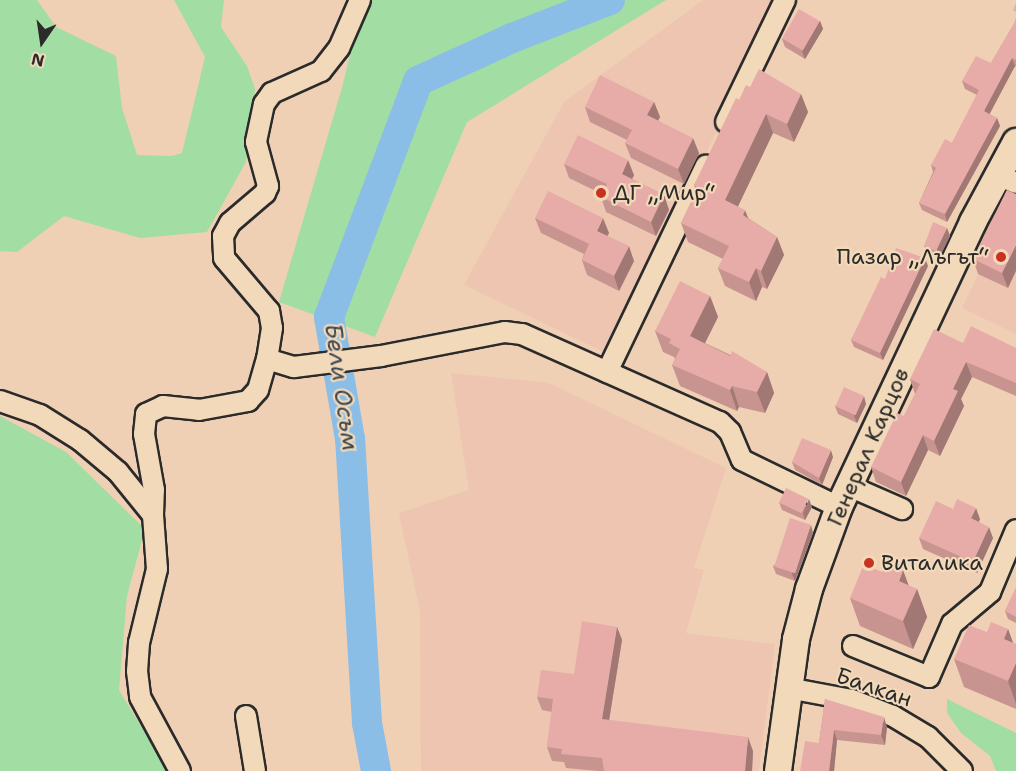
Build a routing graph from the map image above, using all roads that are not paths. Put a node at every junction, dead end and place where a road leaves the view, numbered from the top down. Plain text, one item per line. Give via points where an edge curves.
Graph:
1 (360, 0) edge
2 (785, 0) edge
3 (1016, 142) edge
4 (1007, 179) edge
5 (267, 359) junction
6 (607, 372) junction
7 (0, 401) edge
8 (844, 497) junction
9 (902, 509) dead end
10 (153, 515) junction
11 (1014, 540) edge
12 (853, 646) dead end
13 (788, 688) junction
14 (246, 716) dead end
15 (180, 771) edge
16 (255, 771) edge
17 (778, 771) edge
18 (962, 771) edge

1 - 5 street via 339,48 321,71 272,93 264,104 256,142 268,186 230,223 224,236 224,258 269,311 272,328
2 - 6 street
3 - 4 main road, Генерал Карцов
4 - 8 main road, Генерал Карцов
5 - 6 street via 294,367 505,332 522,334
5 - 10 street via 258,390 248,402 199,410 163,406 146,414 144,434 154,490
6 - 8 street via 720,422 730,432 742,460
7 - 10 street via 40,416 80,440 118,472
8 - 9 street
8 - 13 main road, Генерал Карцов via 808,589
10 - 15 street via 157,569 139,643 138,679 140,697
11 - 12 street via 990,592 952,624 929,677
13 - 17 main road, Генерал Карцов
13 - 18 street, Балкан via 852,700 893,716 928,737
14 - 16 street

